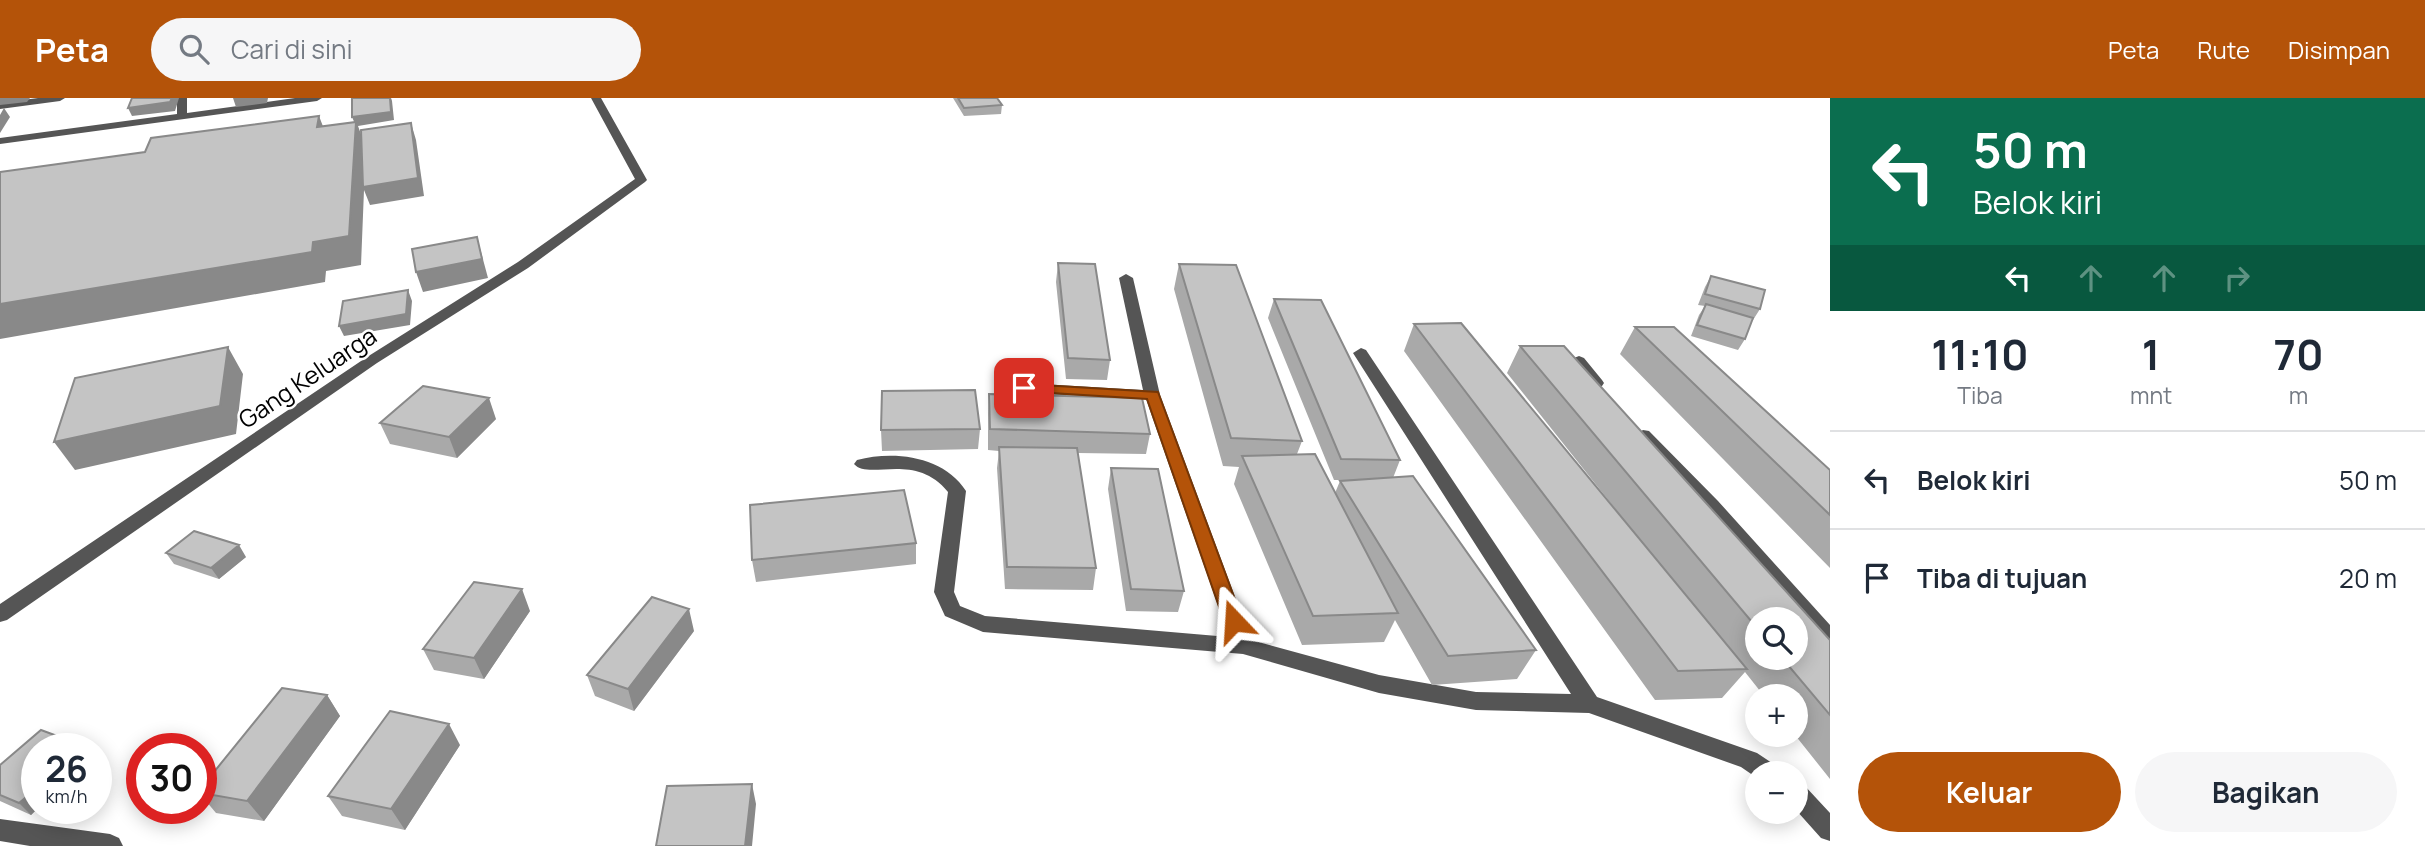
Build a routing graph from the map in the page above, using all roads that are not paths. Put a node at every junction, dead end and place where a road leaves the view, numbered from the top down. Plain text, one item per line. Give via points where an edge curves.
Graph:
1 (60, 98) edge
2 (182, 98) edge
3 (317, 98) edge
4 (596, 98) edge
5 (0, 106) edge
6 (182, 117) junction
7 (0, 141) edge
8 (1126, 278) dead end
9 (1361, 353) dead end
10 (1578, 361) edge
11 (1024, 388) dead end
12 (1152, 395) junction
13 (1611, 401) edge
14 (1629, 420) edge
15 (863, 464) dead end
16 (0, 614) edge
17 (1830, 639) edge
18 (1243, 646) junction
19 (1589, 704) junction
20 (1750, 761) edge
21 (1808, 806) edge
22 (1830, 830) edge
23 (0, 831) edge
24 (110, 846) edge

1 - 5 street
2 - 6 street
3 - 6 street
4 - 16 street, Gang Keluarga via 640,180 523,265 372,359
6 - 7 street
8 - 12 street
9 - 19 street
10 - 13 street
11 - 12 street
12 - 18 street
14 - 17 street via 1712,505
15 - 18 street via 925,464 946,475 957,491 944,592 952,611 982,624
18 - 19 street via 1379,684 1476,701
19 - 20 street
21 - 22 street
23 - 24 street

